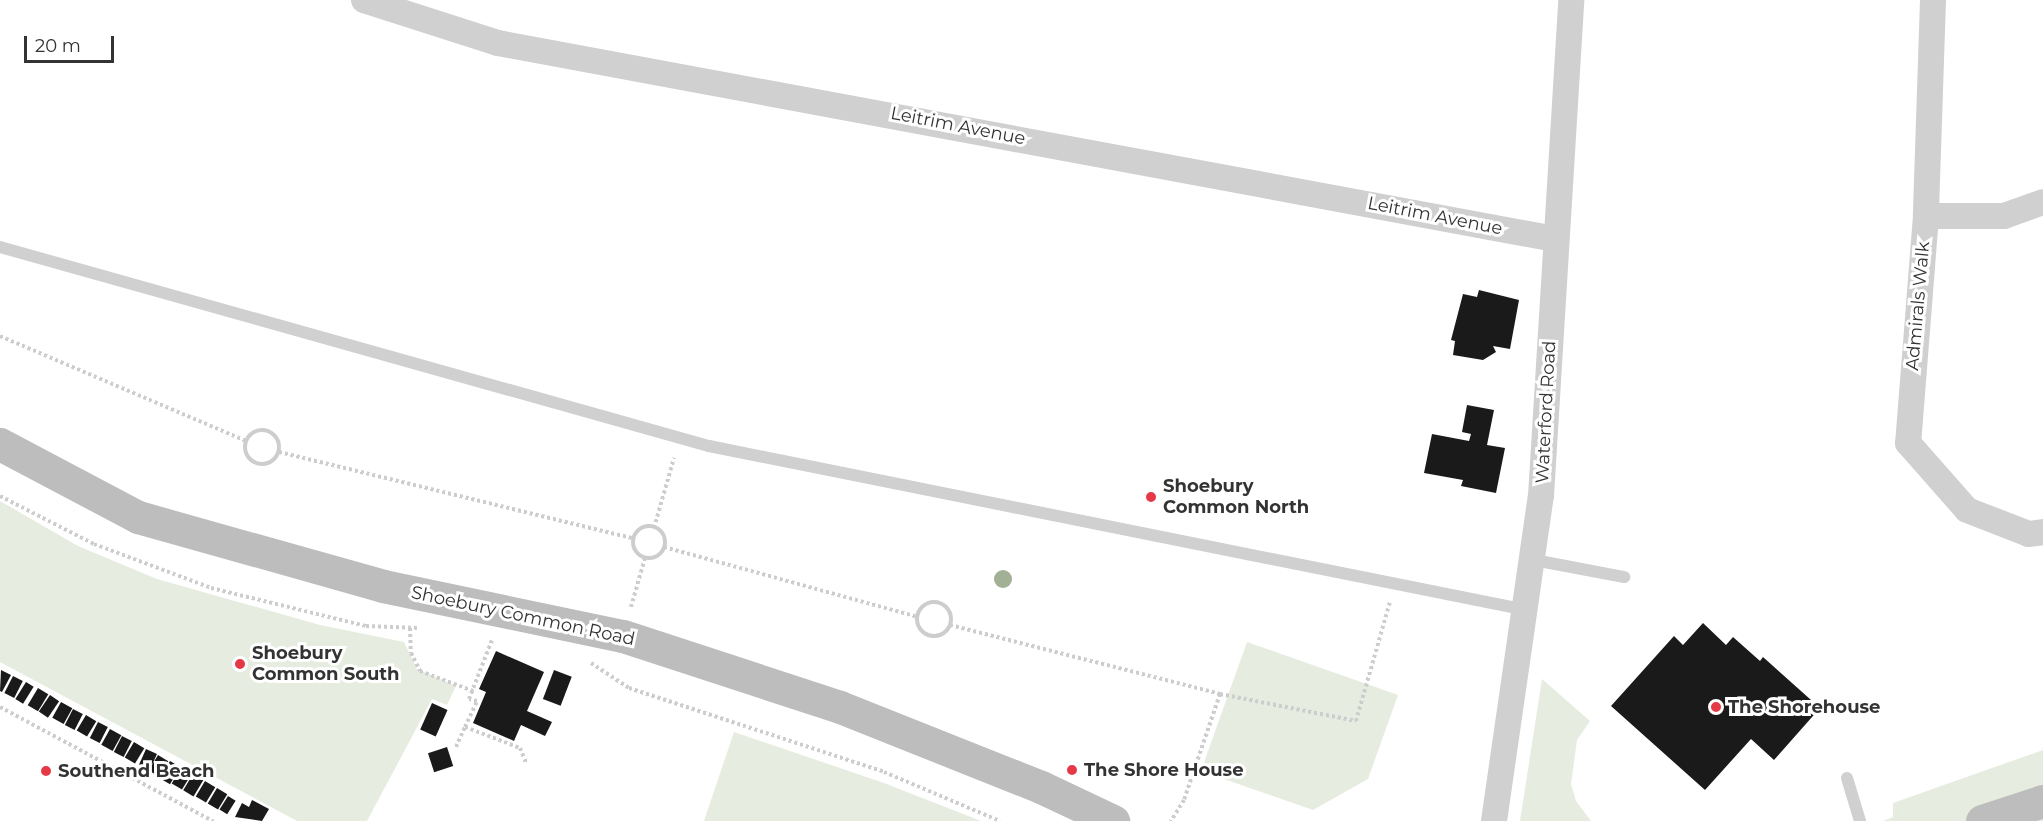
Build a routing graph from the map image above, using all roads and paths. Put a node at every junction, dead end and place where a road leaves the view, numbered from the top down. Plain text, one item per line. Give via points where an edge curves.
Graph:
1 (364, 0) edge
2 (1571, 0) edge
3 (1933, 0) edge
4 (2043, 202) edge
5 (1926, 216) junction
6 (1555, 239) junction
7 (0, 247) edge
8 (0, 336) edge
9 (680, 437) junction
10 (246, 441) junction
11 (0, 444) edge
12 (279, 452) junction
13 (0, 496) edge
14 (654, 528) junction
15 (2043, 532) edge
16 (633, 538) junction
17 (664, 547) junction
18 (645, 558) junction
19 (1533, 560) junction
20 (1624, 577) dead end
21 (1395, 584) junction
22 (1526, 610) junction
23 (918, 617) junction
24 (950, 625) junction
25 (410, 628) junction
26 (433, 628) dead end
27 (494, 633) dead end
28 (623, 636) junction
29 (585, 659) dead end
30 (472, 691) junction
31 (1220, 694) junction
32 (0, 706) edge
33 (465, 727) junction
34 (456, 747) dead end
35 (526, 763) dead end
36 (1847, 778) dead end
37 (2043, 801) edge
38 (213, 821) edge
39 (1000, 821) edge
40 (1113, 821) edge
41 (1171, 821) edge
42 (1494, 821) edge
43 (1860, 821) edge
44 (1982, 821) edge

1 - 6 street, Leitrim Avenue via 498,43
2 - 6 street, Waterford Road
3 - 5 street, Admirals Walk
4 - 5 street via 2004,216
5 - 15 street, Admirals Walk via 1908,443 1967,510 2029,534
6 - 19 street, Waterford Road
7 - 9 lane
8 - 10 path
9 - 14 path
9 - 21 lane
10 - 12 path via 265,431 278,441
10 - 12 path via 246,452 256,464 272,461
11 - 28 main road, Shoebury Common Road via 138,517 246,551 383,586
12 - 16 path
13 - 25 path via 94,544 211,588 366,626
14 - 16 path via 644,527
14 - 17 path via 664,537
16 - 18 path via 634,548
17 - 18 path via 659,555
17 - 23 path
18 - 28 path
19 - 20 lane
19 - 22 street, Waterford Road
21 - 22 lane
21 - 31 path via 1356,721
22 - 42 street, Waterford Road
23 - 24 path via 920,627 933,636
23 - 24 path via 923,607 939,603 950,614
24 - 31 path
25 - 26 path
25 - 30 path via 411,653 420,671
27 - 30 path
28 - 40 main road, Shoebury Common Road via 840,707 1041,787
29 - 39 path via 628,688 884,772
30 - 33 path via 470,699 477,700
31 - 41 path via 1184,800
32 - 38 path
33 - 34 path
33 - 35 path via 520,748
36 - 43 lane
37 - 44 main road

